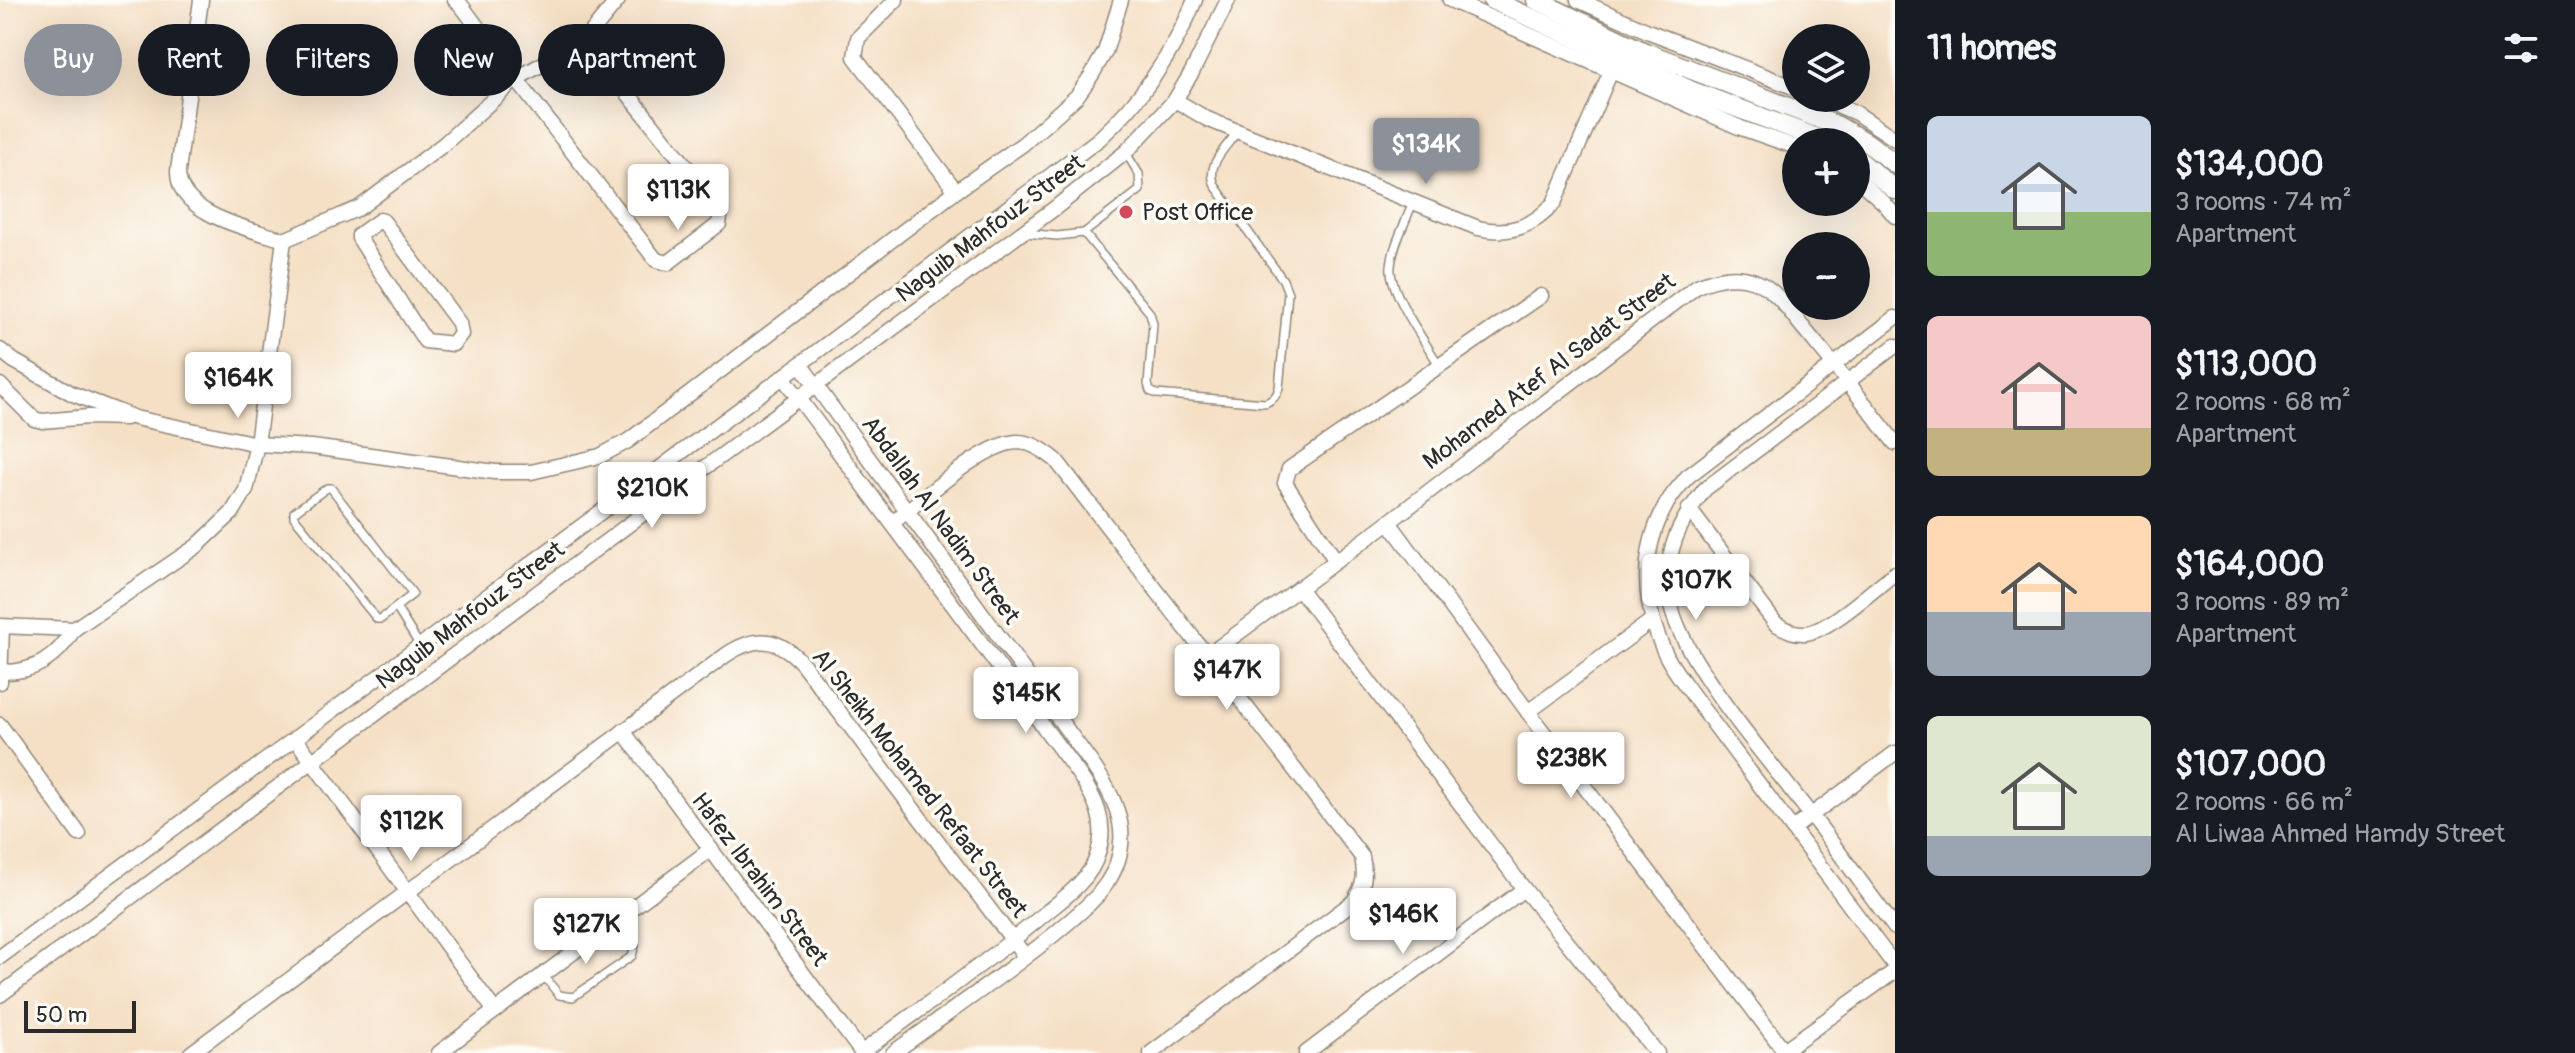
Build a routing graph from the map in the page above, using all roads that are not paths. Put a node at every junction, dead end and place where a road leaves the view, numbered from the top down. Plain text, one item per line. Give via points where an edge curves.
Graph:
1 (201, 0) edge
2 (455, 0) edge
3 (618, 0) edge
4 (896, 0) edge
5 (1121, 0) edge
6 (1195, 0) edge
7 (1228, 0) edge
8 (1450, 0) edge
9 (1492, 0) edge
10 (1536, 0) edge
11 (1578, 0) edge
12 (475, 24) edge
13 (599, 24) edge
14 (1611, 71) junction
15 (1782, 83) edge
16 (522, 87) edge
17 (497, 96) edge
18 (630, 96) edge
19 (1175, 100) junction
20 (1854, 112) edge
21 (1791, 128) edge
22 (1238, 131) junction
23 (1895, 139) edge
24 (1782, 142) edge
25 (1126, 152) junction
26 (1895, 164) edge
27 (1870, 169) edge
28 (1870, 190) edge
29 (1895, 190) edge
30 (956, 191) junction
31 (1413, 202) junction
32 (359, 208) junction
33 (1895, 216) edge
34 (370, 226) junction
35 (1023, 232) junction
36 (1084, 233) junction
37 (284, 240) junction
38 (1541, 296) dead end
39 (1895, 318) edge
40 (1895, 346) edge
41 (0, 350) edge
42 (800, 364) junction
43 (1834, 364) junction
44 (1439, 365) junction
45 (783, 377) junction
46 (1848, 381) junction
47 (0, 385) edge
48 (816, 385) junction
49 (799, 398) junction
50 (135, 418) junction
51 (1895, 443) edge
52 (257, 444) junction
53 (1689, 509) junction
54 (908, 511) junction
55 (1389, 522) junction
56 (892, 523) junction
57 (1336, 561) junction
58 (1895, 573) edge
59 (1299, 588) junction
60 (397, 609) junction
61 (1651, 621) junction
62 (1, 627) edge
63 (74, 629) junction
64 (420, 646) junction
65 (1207, 656) junction
66 (0, 675) edge
67 (1528, 712) junction
68 (0, 725) edge
69 (623, 731) junction
70 (295, 738) junction
71 (1895, 753) edge
72 (312, 761) junction
73 (1811, 815) junction
74 (1794, 828) junction
75 (79, 834) dead end
76 (711, 849) junction
77 (1524, 889) junction
78 (407, 891) junction
79 (615, 920) junction
80 (1895, 928) edge
81 (1014, 940) junction
82 (1025, 956) junction
83 (0, 957) edge
84 (1895, 968) edge
85 (543, 975) junction
86 (0, 995) edge
87 (495, 1011) junction
88 (1785, 1052) edge
89 (191, 1053) edge
90 (439, 1053) edge
91 (862, 1053) edge
92 (893, 1053) edge
93 (1151, 1053) edge
94 (1306, 1053) edge
95 (1657, 1053) edge

1 - 37 street via 180,185 203,212
2 - 12 street
3 - 13 street
4 - 30 street via 858,38 855,57
5 - 30 street via 1105,52 1077,96 1023,144
6 - 42 street, Naguib Mahfouz Street via 1167,57 1126,115
7 - 19 street, Naguib Mahfouz Street
8 - 14 street
9 - 21 street via 1692,91
10 - 26 street via 1645,52 1838,126
11 - 15 street
14 - 24 street
14 - 31 street via 1554,203 1543,216 1512,231 1495,231
16 - 18 street via 656,260 672,261 719,224 721,210
17 - 32 street
19 - 22 street
19 - 25 street, Naguib Mahfouz Street
20 - 23 street
22 - 31 street
22 - 36 lane via 1212,166 1211,176 1288,293 1279,388 1270,401 1150,391 1150,313
25 - 35 street, Naguib Mahfouz Street
25 - 36 lane via 1139,174 1140,190
27 - 29 street
28 - 33 street
30 - 52 street via 628,441 600,456 531,472 495,472
31 - 44 lane via 1390,269 1393,287
32 - 34 street
32 - 37 street
34 - 34 street via 359,238 425,341 453,344 461,334 459,323 383,221
35 - 36 lane
35 - 48 street, Naguib Mahfouz Street
37 - 52 street
38 - 44 street
39 - 43 street
40 - 46 street
41 - 50 street via 60,387
42 - 45 street, Naguib Mahfouz Street
42 - 48 street, Abdallah Al Nadim Street
43 - 46 street, Mohamed Atef Al Sadat Street
43 - 55 street, Mohamed Atef Al Sadat Street via 1774,293 1757,282 1716,278 1697,286
43 - 61 street via 1687,477 1666,505 1651,537
44 - 57 street via 1286,474 1285,483
45 - 49 street, Abdallah Al Nadim Street
45 - 64 street, Naguib Mahfouz Street
46 - 51 street, Mohamed Atef Al Sadat Street
46 - 53 street via 1705,489
47 - 50 street via 42,421
48 - 49 street, Naguib Mahfouz Street
48 - 54 street, Abdallah Al Nadim Street
49 - 56 street, Abdallah Al Nadim Street
49 - 72 street, Naguib Mahfouz Street
50 - 52 street
52 - 63 street via 246,490 232,513 197,546
53 - 58 street via 1776,624 1790,632 1822,627
53 - 73 street via 1673,541 1669,568 1675,623 1717,691
54 - 56 street
54 - 65 street via 1000,445 1036,446 1056,460
54 - 82 street, Abdallah Al Nadim Street via 1108,786 1118,809 1118,861 1106,885
55 - 57 street, Mohamed Atef Al Sadat Street
55 - 67 street
56 - 81 street, Abdallah Al Nadim Street via 1078,773 1100,813 1102,835 1088,873
57 - 59 street, Mohamed Atef Al Sadat Street
59 - 65 street, Mohamed Atef Al Sadat Street
59 - 77 street
60 - 60 lane via 413,594 331,488 294,512 377,619
60 - 64 lane
61 - 67 street
61 - 74 street via 1676,671
62 - 63 street
62 - 66 street
63 - 66 street via 42,664
64 - 70 street, Naguib Mahfouz Street
65 - 93 street via 1362,857 1364,887 1353,902
67 - 88 street
68 - 75 street
69 - 76 street, Hafez Ibrahim Street
69 - 78 street, Al Sheikh Mohamed Refaat Street
69 - 81 street, Al Sheikh Mohamed Refaat Street via 740,645 775,643 790,651
70 - 72 street
70 - 83 street, Naguib Mahfouz Street
71 - 73 street
72 - 78 street
72 - 86 street, Naguib Mahfouz Street
73 - 74 street
73 - 80 street
74 - 84 street
76 - 79 street
76 - 91 street, Hafez Ibrahim Street
77 - 94 street
77 - 95 street
78 - 87 street
78 - 89 street, Al Sheikh Mohamed Refaat Street
79 - 85 street
79 - 85 lane via 635,945 632,956 573,997 559,995
81 - 82 street, Al Sheikh Mohamed Refaat Street
81 - 91 street, Abdallah Al Nadim Street
82 - 92 street, Abdallah Al Nadim Street
84 - 88 street
85 - 87 street
87 - 90 street

